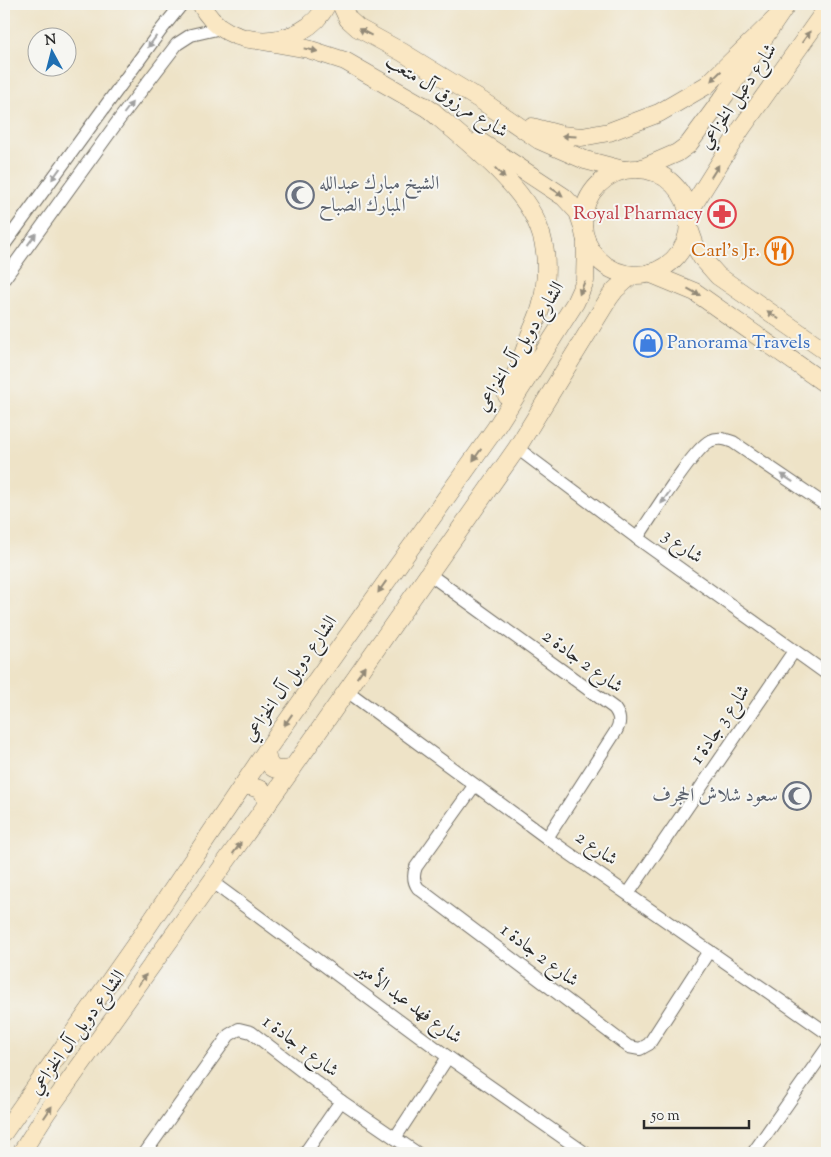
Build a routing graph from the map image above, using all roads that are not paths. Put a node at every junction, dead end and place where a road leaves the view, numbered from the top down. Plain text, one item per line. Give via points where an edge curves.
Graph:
1 (182, 4) edge
2 (201, 4) edge
3 (327, 4) edge
4 (341, 4) edge
5 (787, 4) edge
6 (827, 7) edge
7 (776, 18) junction
8 (221, 28) junction
9 (263, 41) junction
10 (425, 106) junction
11 (502, 116) junction
12 (631, 169) junction
13 (689, 220) junction
14 (584, 234) junction
15 (4, 245) edge
16 (641, 274) junction
17 (4, 279) edge
18 (827, 352) edge
19 (827, 385) edge
20 (495, 429) junction
21 (517, 448) junction
22 (827, 506) edge
23 (638, 538) junction
24 (429, 574) junction
25 (794, 651) junction
26 (827, 674) edge
27 (347, 691) junction
28 (266, 750) junction
29 (292, 769) junction
30 (242, 786) junction
31 (474, 786) junction
32 (268, 804) junction
33 (548, 838) junction
34 (212, 882) junction
35 (628, 894) junction
36 (709, 951) junction
37 (827, 1033) edge
38 (827, 1048) edge
39 (448, 1057) junction
40 (342, 1101) junction
41 (4, 1132) edge
42 (395, 1138) junction
43 (21, 1153) edge
44 (145, 1153) edge
45 (305, 1153) edge
46 (417, 1153) edge
47 (585, 1153) edge
48 (753, 1153) edge

1 -> 15 street
2 - 8 main road
3 - 9 main road via 310,25 288,38
11 -> 4 main road, شارع مرزوق آل متعب via 358,28
5 - 7 main road, شارع دعبل الخزاعي
13 -> 6 main road, شارع دعبل الخزاعي via 741,129
7 -> 11 main road via 707,85 659,113 609,132 582,137 561,135
7 - 12 main road, شارع دعبل الخزاعي via 688,145 677,153
8 - 9 main road, شارع مرزوق آل متعب via 241,38
17 -> 8 street via 177,44 191,35
9 -> 10 main road, شارع مرزوق آل متعب via 308,49 345,61
10 -> 14 main road, شارع مرزوق آل متعب via 564,196 578,212
10 -> 20 main road via 484,156 512,186 528,207 541,235 546,274 542,305
11 - 12 main road, شارع مرزوق آل متعب via 566,153
12 - 13 main road via 654,171 677,187
12 - 14 main road via 609,176 592,192 583,212
13 - 16 main road via 686,240 672,261
18 -> 13 main road via 718,276 696,248
14 - 16 main road via 591,251 609,268
14 -> 20 main road, الشارع دوبل آل الخزاعي via 585,281 575,303
16 -> 19 main road via 695,292
16 - 21 main road, الشارع دوبل آل الخزاعي via 615,290 609,298
20 -> 28 main road, الشارع دوبل آل الخزاعي
21 - 23 street, شارع 3
21 - 24 main road, الشارع دوبل آل الخزاعي
22 -> 23 street via 733,442 716,439 699,448
23 - 25 street, شارع 3
27 -> 24 main road, الشارع دوبل آل الخزاعي
24 - 33 street, شارع 2 جادة 2 via 618,714 619,726
25 - 26 street, شارع 3
25 - 35 street, شارع 3 جادة 1
27 - 29 main road, الشارع دوبل آل الخزاعي
27 - 31 street, شارع 2
28 - 29 main road via 271,767
28 - 30 main road, الشارع دوبل آل الخزاعي
29 - 32 main road, الشارع دوبل آل الخزاعي
30 - 32 main road via 262,790
30 - 41 main road, الشارع دوبل آل الخزاعي
31 - 33 street, شارع 2
31 - 36 street, شارع 2 جادة 1 via 416,867 414,883 629,1047 640,1049 649,1044
34 -> 32 main road, الشارع دوبل آل الخزاعي
33 - 35 street, شارع 2
34 - 39 street, شارع فهد عبد الأمير
43 -> 34 main road, الشارع دوبل آل الخزاعي
35 - 36 street, شارع 2
36 - 37 street, شارع 2
38 - 48 street
39 - 42 street
39 - 47 street, شارع فهد عبد الأمير
40 - 42 street, شارع 1 جادة 1
40 - 44 street, شارع 1 جادة 1 via 251,1032 239,1029 229,1035
40 - 45 street
42 - 46 street, شارع 1 جادة 1

